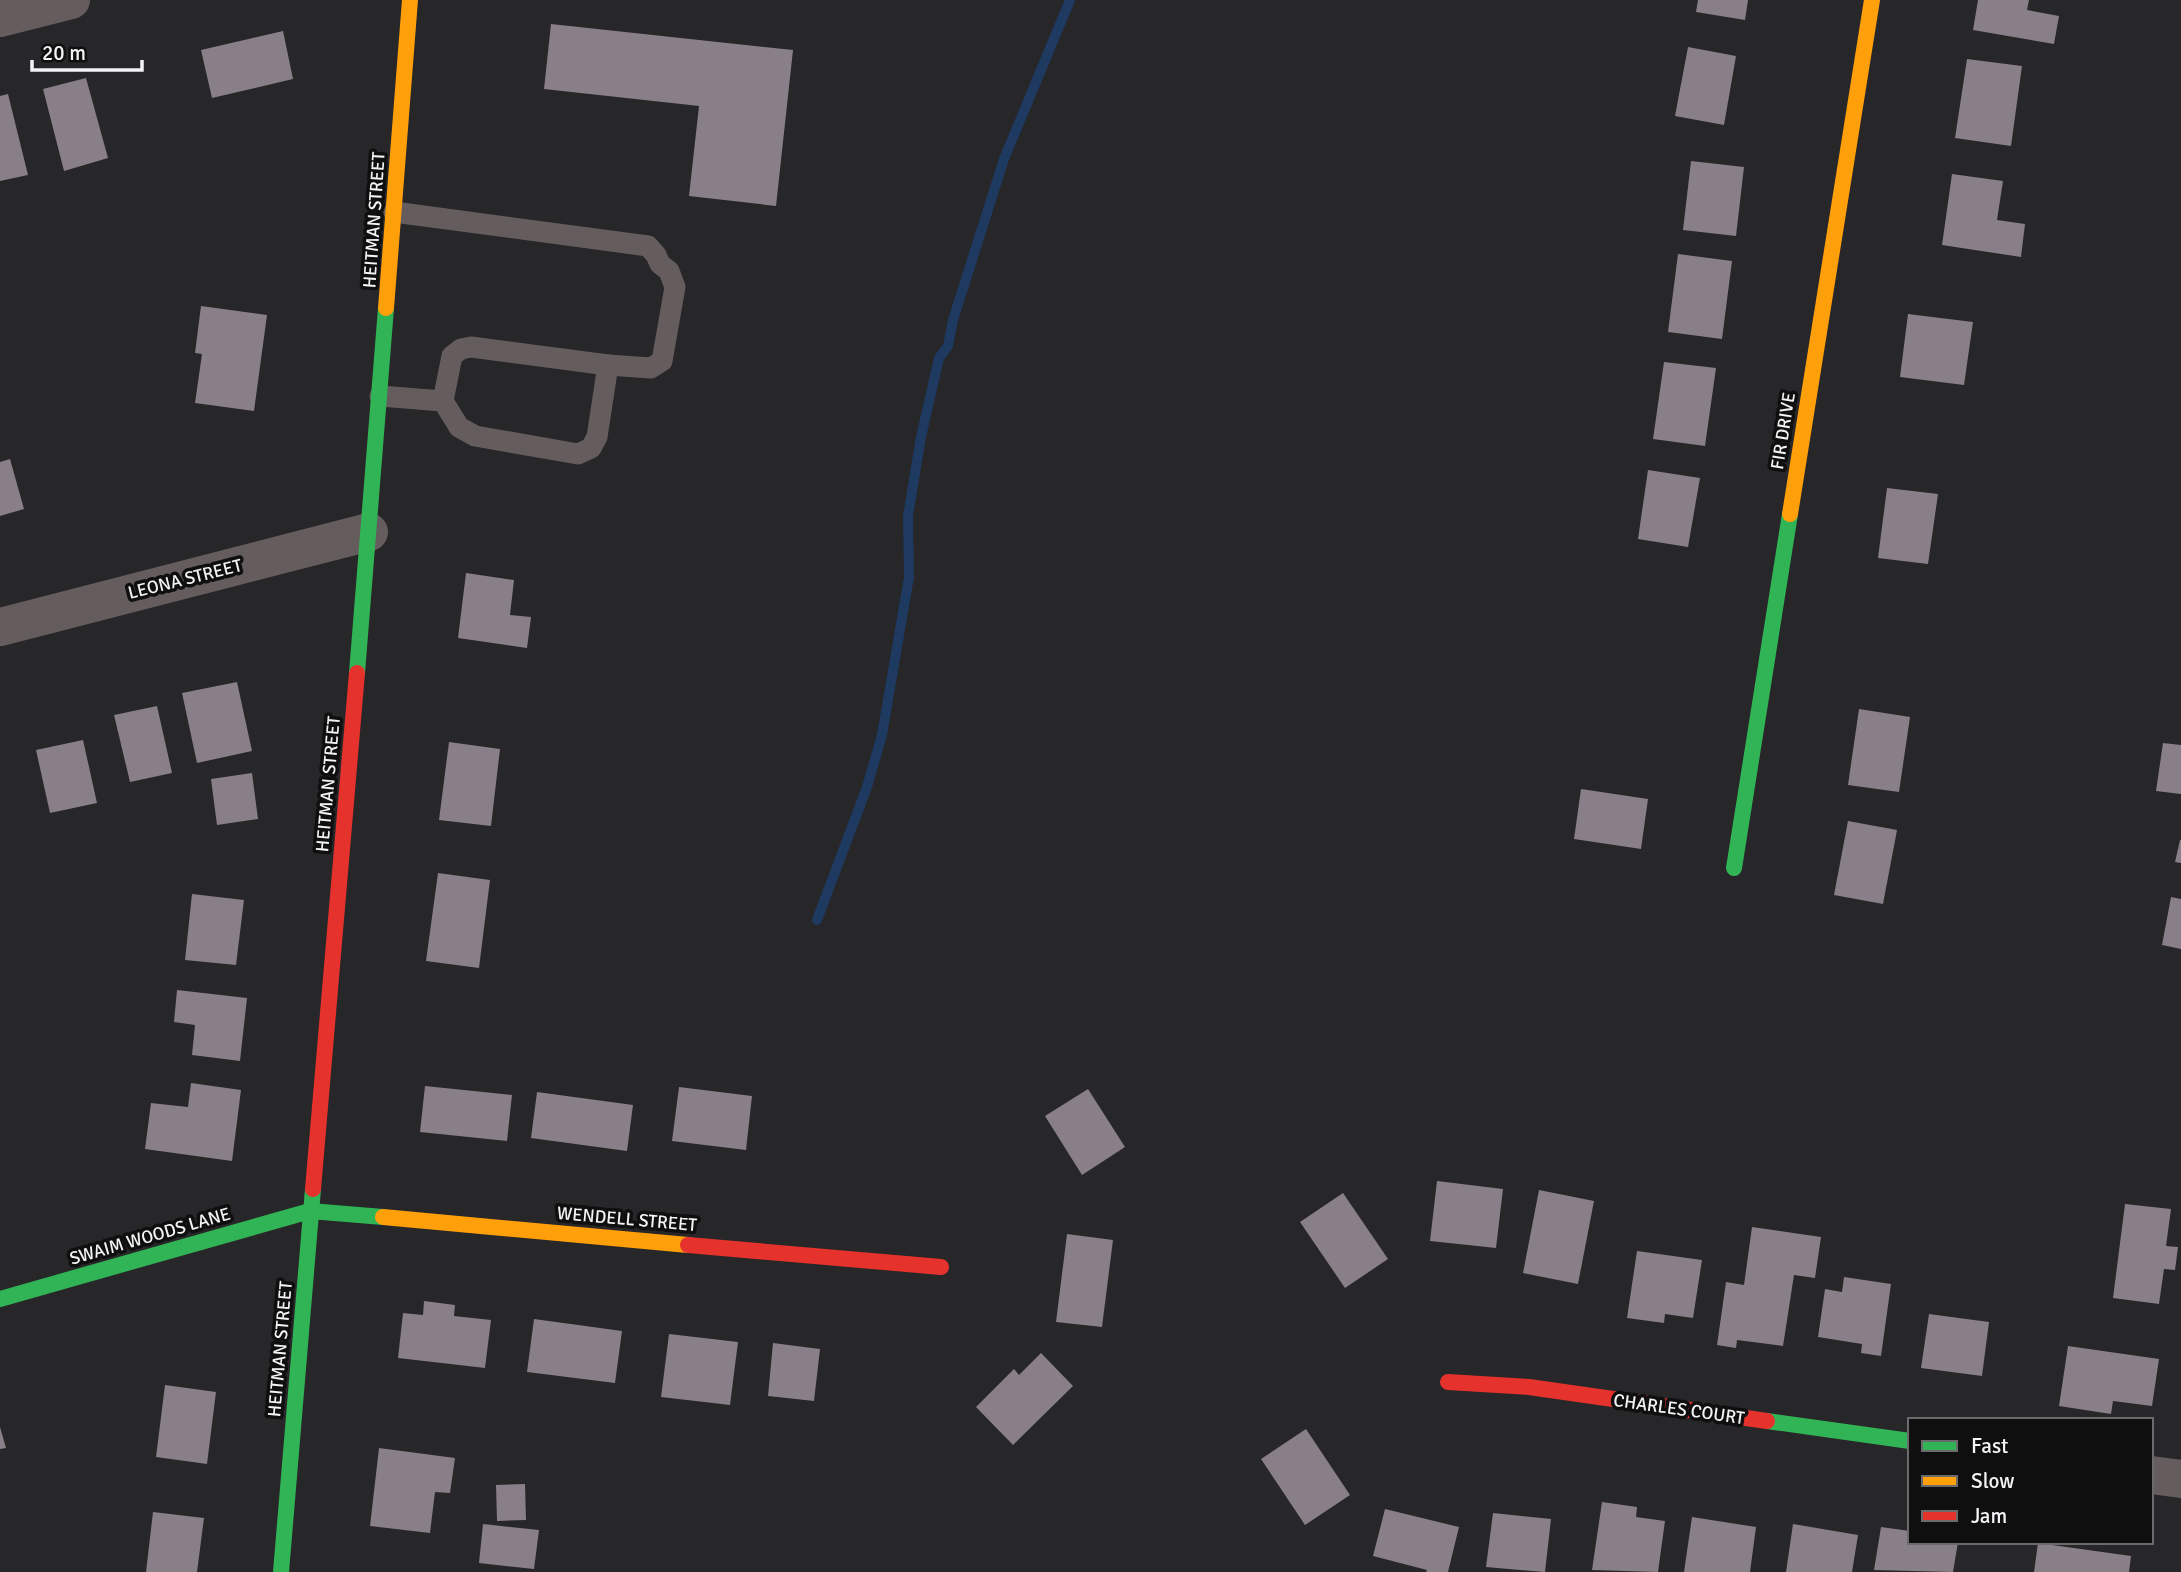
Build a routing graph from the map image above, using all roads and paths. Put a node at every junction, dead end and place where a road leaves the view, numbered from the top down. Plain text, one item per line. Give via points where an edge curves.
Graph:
1 (71, 0) edge
2 (410, 0) edge
3 (1872, 0) edge
4 (0, 18) edge
5 (394, 212) junction
6 (608, 365) junction
7 (380, 396) junction
8 (443, 401) junction
9 (369, 532) junction
10 (0, 627) edge
11 (1734, 868) dead end
12 (310, 1210) junction
13 (941, 1267) dead end
14 (0, 1299) edge
15 (1448, 1382) dead end
16 (1908, 1441) edge
17 (2153, 1475) edge
18 (2181, 1479) edge
19 (281, 1572) edge

1 - 4 street
2 - 5 street, HEITMAN STREET
3 - 11 street, FIR DRIVE
5 - 6 lane via 648,246 676,287 662,361 651,368
5 - 7 street, HEITMAN STREET
6 - 8 lane via 461,349 452,356
6 - 8 lane via 597,437 591,448 578,454 475,436 459,427
7 - 8 lane
7 - 9 street, HEITMAN STREET
9 - 10 street, LEONA STREET
9 - 12 street, HEITMAN STREET
12 - 13 street, WENDELL STREET
12 - 14 street, SWAIM WOODS LANE
12 - 19 street, HEITMAN STREET
15 - 16 street, CHARLES COURT via 1529,1387
17 - 18 street

